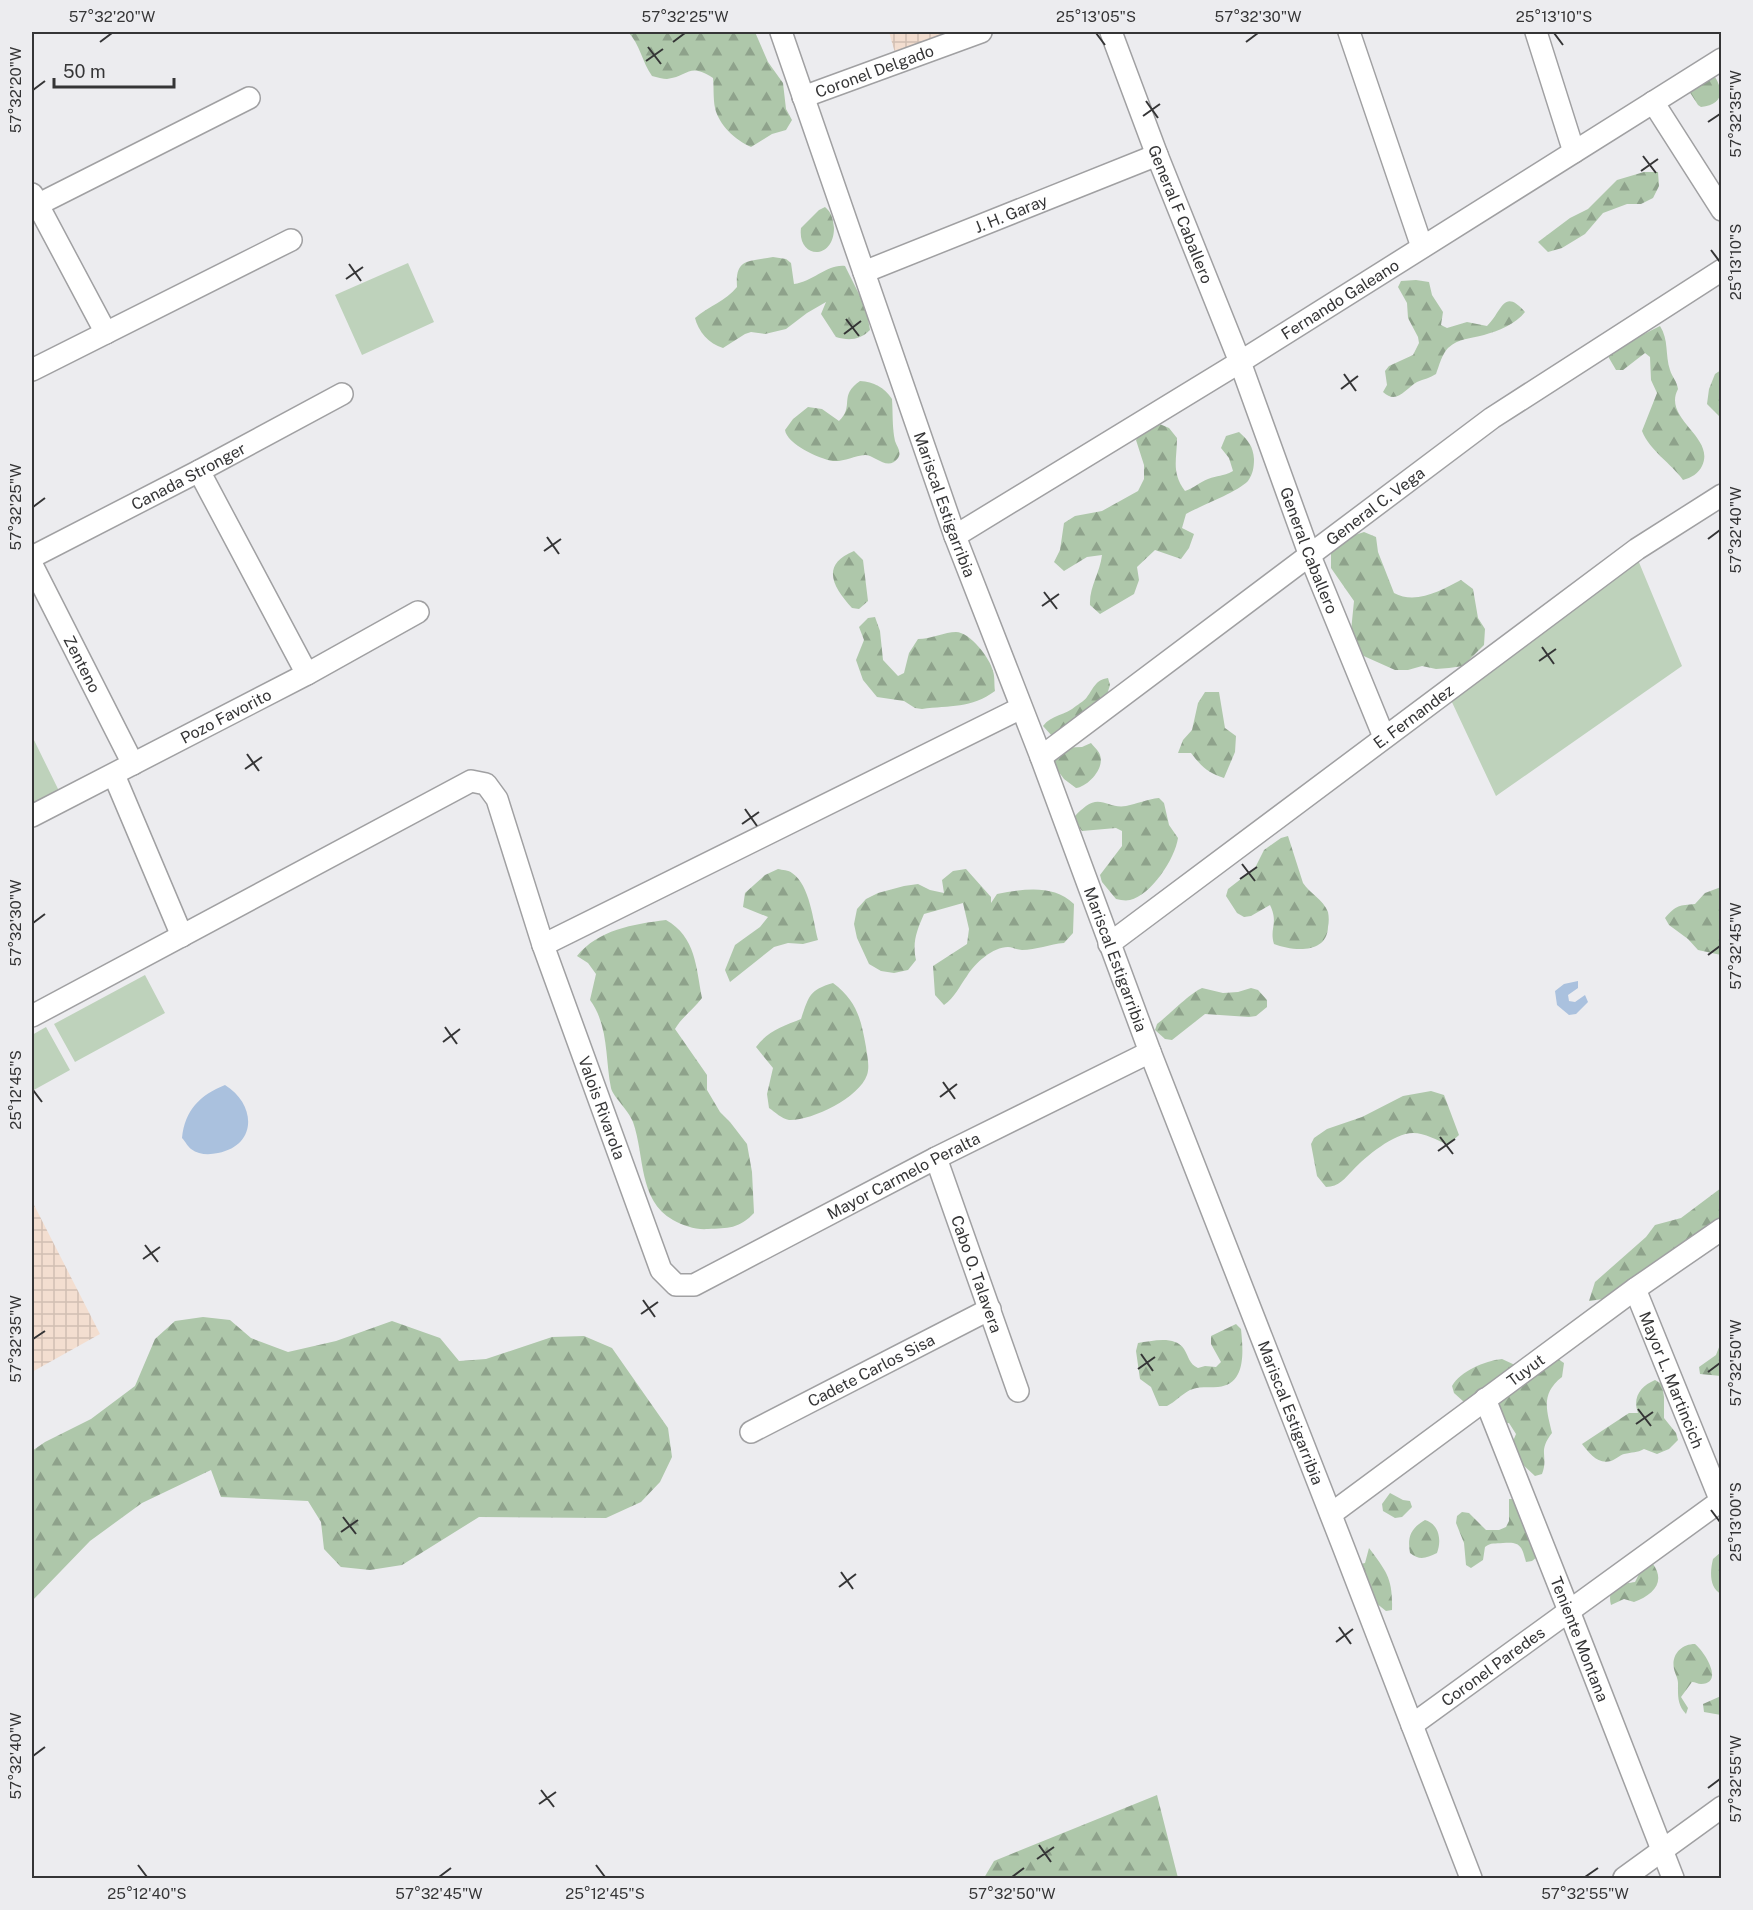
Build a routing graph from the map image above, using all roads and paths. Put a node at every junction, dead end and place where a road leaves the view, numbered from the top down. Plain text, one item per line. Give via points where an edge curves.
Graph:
1 (781, 32) edge
2 (981, 32) edge
3 (1111, 32) edge
4 (1349, 32) edge
5 (1536, 32) edge
6 (1722, 59) edge
7 (803, 97) junction
8 (249, 98) dead end
9 (1653, 102) junction
10 (1574, 152) junction
11 (1157, 155) junction
12 (34, 199) edge
13 (1722, 210) edge
14 (291, 240) dead end
15 (1422, 247) junction
16 (1722, 270) edge
17 (864, 272) junction
18 (106, 333) junction
19 (1240, 362) junction
20 (32, 369) edge
21 (342, 394) dead end
22 (199, 471) junction
23 (1722, 495) edge
24 (955, 536) junction
25 (1310, 556) junction
26 (32, 557) edge
27 (32, 565) edge
28 (418, 612) dead end
29 (308, 674) junction
30 (1021, 708) junction
31 (1384, 737) junction
32 (1041, 758) junction
33 (133, 764) junction
34 (114, 775) junction
35 (32, 816) edge
36 (182, 936) junction
37 (1109, 944) junction
38 (543, 945) junction
39 (32, 1016) edge
40 (1149, 1052) junction
41 (936, 1158) junction
42 (1722, 1228) edge
43 (661, 1270) joint
44 (1635, 1289) junction
45 (990, 1309) junction
46 (1018, 1391) dead end
47 (1485, 1399) junction
48 (751, 1432) dead end
49 (1721, 1502) edge
50 (1331, 1514) junction
51 (1569, 1611) junction
52 (1412, 1725) junction
53 (1722, 1808) edge
54 (1662, 1851) junction
55 (1471, 1878) edge
56 (1624, 1878) edge
57 (1672, 1878) edge

1 - 7 street, Mariscal Estigarribia
2 - 7 street, Coronel Delgado
3 - 11 street, General F Caballero
4 - 15 street
5 - 10 street
6 - 9 street, Fernando Galeano
7 - 17 street, Mariscal Estigarribia
8 - 12 street
9 - 10 street, Fernando Galeano
9 - 13 street
10 - 15 street, Fernando Galeano
11 - 17 street, J. H. Garay
11 - 19 street, General F Caballero
12 - 18 street
14 - 18 street
15 - 19 street, Fernando Galeano
16 - 25 street, General C. Vega via 1492,418
17 - 24 street, Mariscal Estigarribia
18 - 20 street
19 - 24 street, Fernando Galeano
19 - 25 street, General Caballero
21 - 22 street, Canada Stronger
22 - 26 street, Canada Stronger
22 - 29 street
23 - 31 street, E. Fernandez via 1636,549
24 - 30 street, Mariscal Estigarribia
25 - 31 street, General Caballero
25 - 32 street, General C. Vega
27 - 33 street, Zenteno
28 - 29 street, Pozo Favorito
29 - 33 street, Pozo Favorito
30 - 32 street, Mariscal Estigarribia
30 - 38 street
31 - 37 street, E. Fernandez
32 - 37 street, Mariscal Estigarribia
33 - 34 street, Pozo Favorito
34 - 35 street, Pozo Favorito
34 - 36 street
36 - 38 street, Valois Rivarola via 471,781 486,784 497,800
36 - 39 street, Valois Rivarola
37 - 40 street, Mariscal Estigarribia
38 - 43 street, Valois Rivarola
40 - 41 street, Mayor Carmelo Peralta
40 - 50 street, Mariscal Estigarribia
41 - 43 street, Mayor Carmelo Peralta via 694,1285 676,1285
41 - 45 street, Cabo O. Talavera
42 - 44 street, Tuyut
44 - 47 street, Tuyut
44 - 49 street, Mayor L. Martincich
45 - 46 street, Cabo O. Talavera
45 - 48 street, Cadete Carlos Sisa
47 - 50 street, Tuyut
47 - 51 street, Teniente Montana
49 - 51 street, Coronel Paredes
50 - 52 street, Mariscal Estigarribia
51 - 52 street, Coronel Paredes
51 - 54 street, Teniente Montana
52 - 55 street, Mariscal Estigarribia
53 - 54 street
54 - 56 street
54 - 57 street, Teniente Montana

